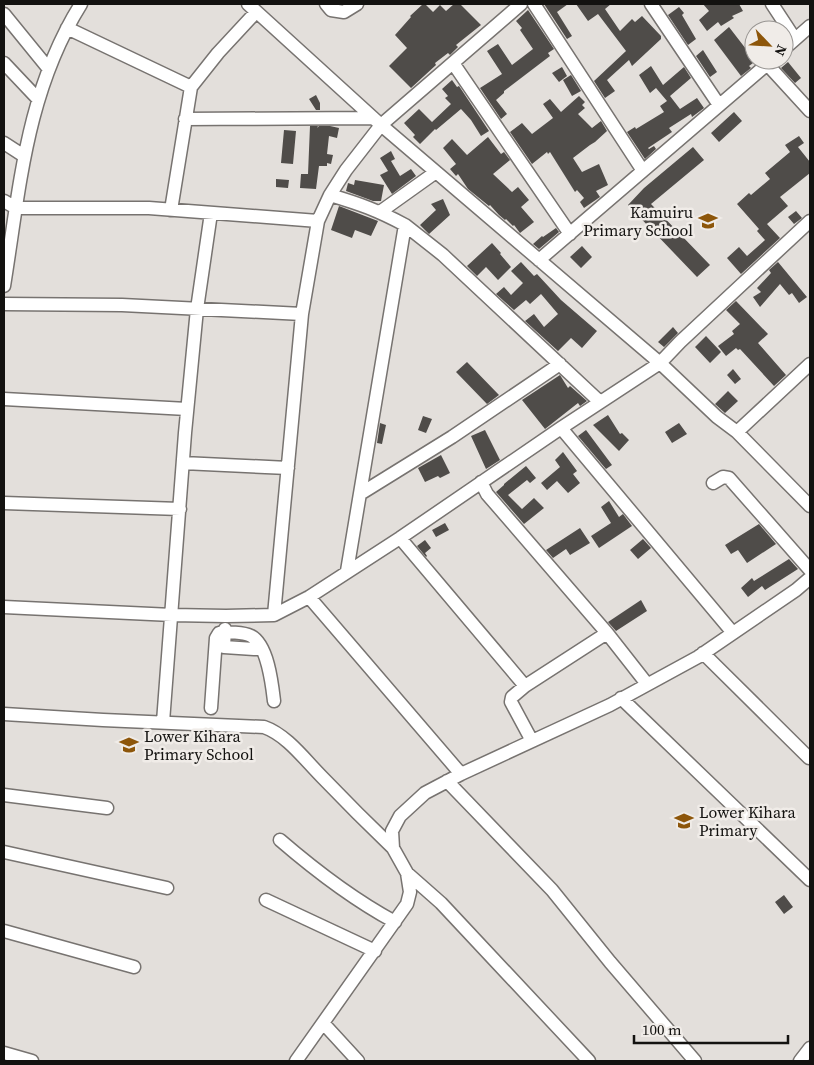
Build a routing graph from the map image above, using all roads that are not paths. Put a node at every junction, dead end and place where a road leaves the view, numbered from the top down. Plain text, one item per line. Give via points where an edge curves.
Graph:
1 (326, 4) edge
2 (357, 4) edge
3 (521, 4) edge
4 (534, 4) edge
5 (651, 4) edge
6 (772, 4) edge
7 (78, 5) edge
8 (252, 8) edge
9 (4, 14) edge
10 (810, 26) edge
11 (67, 28) junction
12 (795, 39) joint
13 (453, 62) junction
14 (4, 63) edge
15 (48, 68) junction
16 (760, 70) edge
17 (776, 70) edge
18 (190, 87) junction
19 (38, 99) junction
20 (719, 105) junction
21 (810, 111) edge
22 (185, 119) junction
23 (377, 121) junction
24 (4, 143) edge
25 (24, 156) junction
26 (643, 171) junction
27 (436, 172) junction
28 (330, 196) junction
29 (4, 202) edge
30 (16, 208) junction
31 (171, 210) junction
32 (211, 212) junction
33 (380, 212) junction
34 (318, 221) junction
35 (810, 221) edge
36 (404, 225) junction
37 (570, 234) junction
38 (539, 260) junction
39 (4, 286) edge
40 (4, 304) edge
41 (197, 309) junction
42 (302, 314) junction
43 (660, 363) junction
44 (560, 364) junction
45 (810, 364) edge
46 (4, 398) edge
47 (600, 402) junction
48 (187, 409) junction
49 (561, 428) junction
50 (738, 432) junction
51 (183, 462) junction
52 (288, 468) junction
53 (481, 482) junction
54 (713, 483) dead end
55 (360, 494) junction
56 (4, 502) edge
57 (810, 506) edge
58 (180, 509) junction
59 (400, 538) junction
60 (810, 570) edge
61 (348, 571) junction
62 (810, 578) edge
63 (308, 597) junction
64 (4, 607) edge
65 (172, 615) junction
66 (274, 615) junction
67 (226, 616) junction
68 (225, 633) junction
69 (607, 633) junction
70 (733, 633) junction
71 (703, 653) junction
72 (647, 684) junction
73 (526, 686) junction
74 (621, 698) junction
75 (274, 701) dead end
76 (210, 708) dead end
77 (4, 714) edge
78 (163, 722) junction
79 (532, 741) junction
80 (809, 758) dead end
81 (461, 774) junction
82 (447, 781) junction
83 (4, 795) edge
84 (107, 808) dead end
85 (280, 840) dead end
86 (394, 848) junction
87 (4, 852) edge
88 (407, 873) junction
89 (810, 880) edge
90 (167, 888) dead end
91 (266, 900) dead end
92 (395, 922) junction
93 (4, 931) edge
94 (375, 951) junction
95 (134, 967) dead end
96 (324, 1024) junction
97 (810, 1048) edge
98 (4, 1053) edge
99 (32, 1061) edge
100 (296, 1061) edge
101 (358, 1061) edge
102 (589, 1061) edge
103 (695, 1061) edge
104 (800, 1061) edge

1 - 2 street via 332,10 344,12
3 - 13 street
4 - 26 street
5 - 20 street
6 - 12 street
7 - 11 street
8 - 18 street
8 - 23 street
9 - 15 street
10 - 12 street
11 - 15 street
11 - 18 street
13 - 23 street
13 - 37 street
14 - 19 street
15 - 19 street
16 - 20 street
17 - 21 street
18 - 22 street
19 - 25 street
20 - 26 street
22 - 23 street
22 - 31 street
23 - 27 street
23 - 28 street
24 - 25 street
25 - 30 street
26 - 37 street
27 - 33 street
27 - 38 street
28 - 33 street
28 - 34 street
29 - 30 street
30 - 31 street
30 - 39 street
31 - 32 street
32 - 34 street
32 - 41 street
33 - 36 street
34 - 42 street
35 - 43 street
36 - 44 street via 443,255
36 - 55 street
37 - 38 street
38 - 43 street
40 - 41 street
41 - 42 street
41 - 48 street
42 - 52 street
43 - 47 street
43 - 50 street via 717,417
44 - 47 street
44 - 55 street
45 - 50 street
46 - 48 street
47 - 49 street
48 - 51 street
49 - 53 street
49 - 70 street
50 - 57 street
51 - 52 street
51 - 58 street
52 - 66 street
53 - 59 street
53 - 69 street via 487,494
54 - 60 street via 723,477 729,478
55 - 61 street
56 - 58 street
58 - 65 street
59 - 61 street
59 - 73 street
61 - 63 street
62 - 70 street
63 - 66 street
63 - 81 street
64 - 65 street
65 - 67 street
65 - 78 street
66 - 67 street
67 - 68 street
68 - 75 street via 252,636 256,640 269,666
68 - 76 street via 216,638
69 - 72 street
69 - 73 street
70 - 71 street
71 - 72 street
71 - 80 street
72 - 74 street
73 - 79 street via 512,697 512,702
74 - 79 street
74 - 89 street
77 - 78 street
78 - 86 street via 254,726 272,730
79 - 81 street
81 - 82 street
82 - 86 street via 425,793 400,816 392,831
82 - 103 street via 552,890
83 - 84 street
85 - 92 street via 360,901
86 - 88 street
87 - 90 street
88 - 92 street via 410,892 407,904
88 - 102 street via 440,903
91 - 94 street
92 - 94 street
93 - 95 street
94 - 96 street
96 - 100 street
96 - 101 street
97 - 104 street
98 - 99 street

